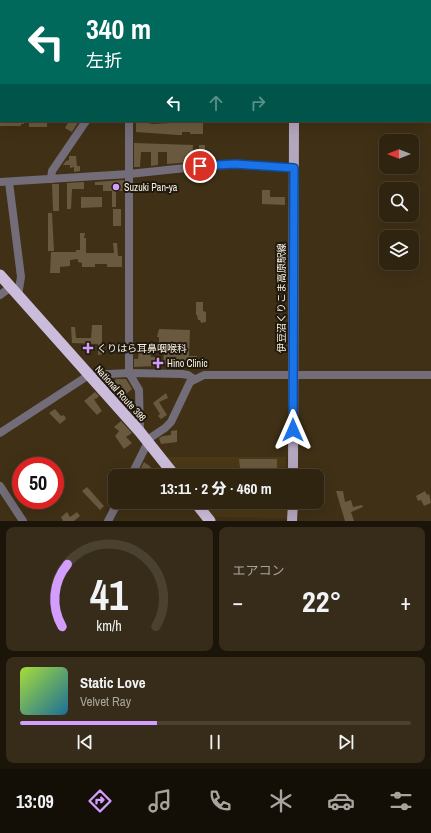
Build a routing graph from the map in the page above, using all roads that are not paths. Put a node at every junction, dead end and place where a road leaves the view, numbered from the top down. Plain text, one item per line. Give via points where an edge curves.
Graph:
1 (85, 122) edge
2 (129, 122) edge
3 (294, 122) edge
4 (294, 168) junction
5 (129, 174) junction
6 (51, 179) junction
7 (0, 182) edge
8 (9, 182) junction
9 (0, 275) edge
10 (14, 291) junction
11 (0, 295) edge
12 (129, 373) junction
13 (89, 375) junction
14 (293, 375) junction
15 (431, 375) edge
16 (194, 379) junction
17 (140, 432) junction
18 (0, 433) edge
19 (148, 442) junction
20 (134, 469) edge
21 (169, 469) edge
22 (293, 469) edge
23 (0, 486) edge
24 (114, 509) edge
25 (201, 509) edge
26 (292, 509) edge
27 (23, 521) edge
28 (108, 521) edge
29 (210, 521) edge
30 (292, 521) edge

1 - 6 street via 52,171
2 - 5 street
3 - 4 main road, 伊豆沼くりこま高原駅線
4 - 5 street via 214,164
4 - 14 main road, 伊豆沼くりこま高原駅線
5 - 6 street
5 - 12 street
6 - 8 street
7 - 8 street
8 - 10 street via 21,277
9 - 10 highway, National Route 398
10 - 11 street
10 - 13 highway, National Route 398
12 - 13 street
12 - 16 street via 182,374
12 - 17 street via 139,390
13 - 17 highway, National Route 398
13 - 18 street
14 - 15 street
14 - 16 street via 214,374
14 - 22 main road, 伊豆沼くりこま高原駅線
16 - 19 street via 183,394 171,422
17 - 19 highway, National Route 398
19 - 20 street
19 - 21 highway, National Route 398
23 - 27 street
24 - 28 street
25 - 29 highway
26 - 30 main road

